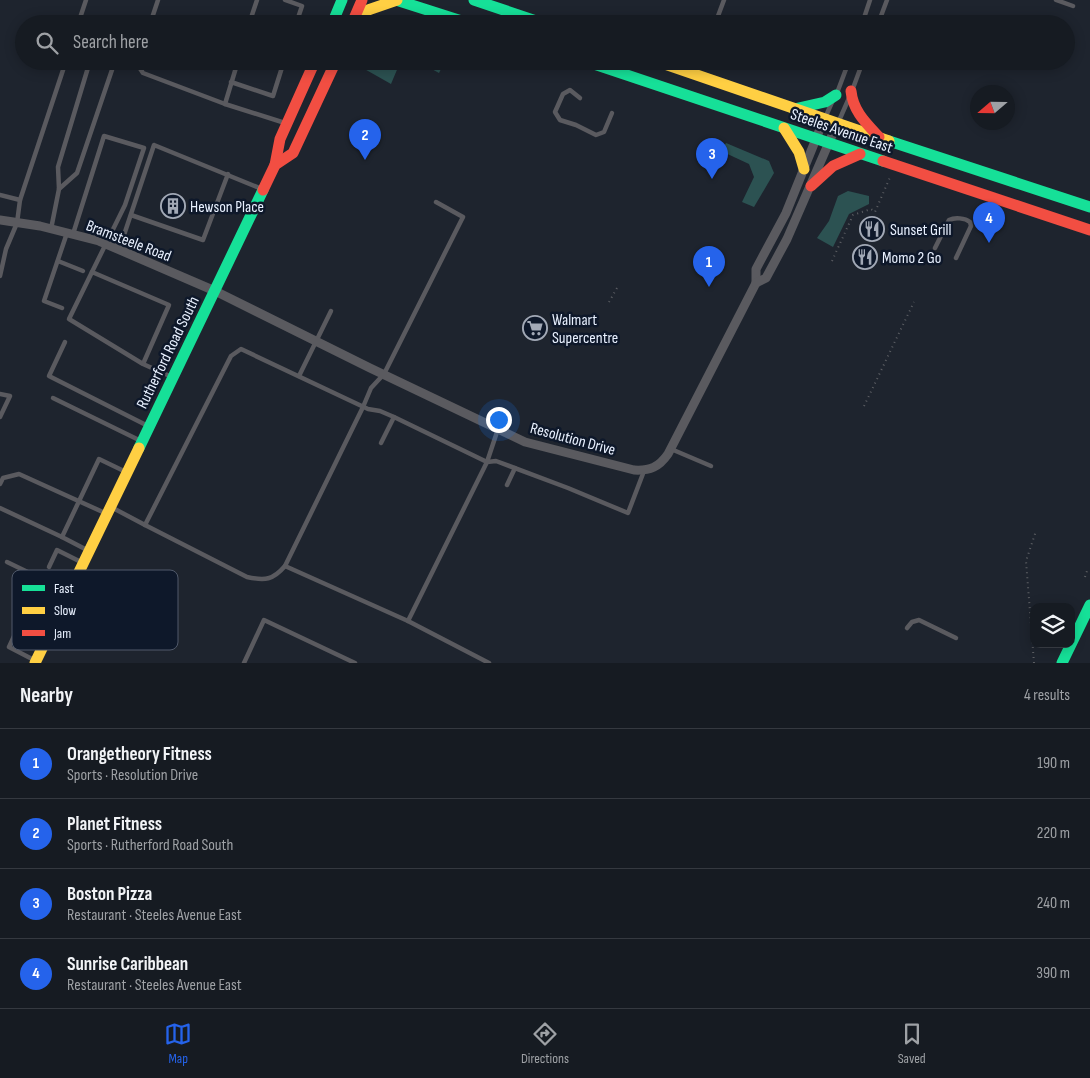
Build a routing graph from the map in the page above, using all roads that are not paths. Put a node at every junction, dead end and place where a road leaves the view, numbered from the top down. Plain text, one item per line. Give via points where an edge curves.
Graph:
1 (86, 0) edge
2 (158, 0) edge
3 (257, 0) edge
4 (285, 0) edge
5 (332, 0) edge
6 (342, 0) edge
7 (362, 0) edge
8 (397, 0) edge
9 (474, 0) edge
10 (724, 0) edge
11 (870, 0) edge
12 (887, 0) edge
13 (1056, 0) edge
14 (1073, 6) dead end
15 (81, 15) edge
16 (153, 15) edge
17 (252, 15) edge
18 (299, 15) edge
19 (334, 15) edge
20 (336, 15) edge
21 (356, 15) edge
22 (364, 15) edge
23 (443, 15) edge
24 (518, 15) edge
25 (718, 15) edge
26 (865, 15) edge
27 (881, 15) edge
28 (63, 70) edge
29 (87, 70) edge
30 (112, 70) edge
31 (141, 70) edge
32 (235, 70) edge
33 (281, 70) edge
34 (311, 70) edge
35 (332, 70) edge
36 (612, 70) edge
37 (682, 70) edge
38 (846, 70) edge
39 (860, 70) edge
40 (231, 82) junction
41 (852, 91) junction
42 (836, 95) junction
43 (580, 98) dead end
44 (224, 104) junction
45 (793, 109) junction
46 (612, 113) dead end
47 (824, 119) junction
48 (286, 123) junction
49 (837, 124) junction
50 (784, 128) junction
51 (879, 137) junction
52 (817, 139) junction
53 (828, 143) junction
54 (860, 154) junction
55 (275, 165) junction
56 (804, 169) junction
57 (228, 174) junction
58 (811, 186) junction
59 (59, 189) junction
60 (264, 190) junction
61 (0, 195) edge
62 (20, 200) junction
63 (436, 202) dead end
64 (1090, 207) edge
65 (131, 215) junction
66 (0, 220) edge
67 (17, 223) junction
68 (51, 229) junction
69 (1090, 230) edge
70 (70, 234) junction
71 (106, 244) junction
72 (935, 248) dead end
73 (3, 249) edge
74 (119, 250) junction
75 (956, 258) dead end
76 (58, 261) junction
77 (83, 271) dead end
78 (92, 272) junction
79 (0, 276) edge
80 (756, 283) junction
81 (215, 291) junction
82 (62, 308) dead end
83 (331, 311) dead end
84 (316, 341) junction
85 (65, 342) dead end
86 (143, 364) junction
87 (384, 374) junction
88 (299, 376) junction
89 (173, 378) junction
90 (0, 394) edge
91 (53, 398) dead end
92 (363, 407) junction
93 (0, 417) edge
94 (394, 417) junction
95 (149, 427) junction
96 (498, 429) junction
97 (142, 441) junction
98 (381, 443) dead end
99 (670, 449) junction
100 (487, 462) junction
101 (711, 466) dead end
102 (515, 468) junction
103 (644, 471) junction
104 (127, 472) junction
105 (0, 484) edge
106 (508, 485) dead end
107 (79, 501) junction
108 (0, 508) edge
109 (108, 510) junction
110 (146, 526) junction
111 (62, 537) junction
112 (89, 551) junction
113 (7, 562) dead end
114 (83, 563) junction
115 (285, 566) junction
116 (49, 568) dead end
117 (24, 570) edge
118 (80, 570) edge
119 (1090, 605) edge
120 (408, 621) junction
121 (906, 628) dead end
122 (956, 638) dead end
123 (14, 650) edge
124 (41, 650) edge
125 (35, 662) edge
126 (244, 663) edge
127 (355, 663) edge
128 (489, 663) edge
129 (1062, 663) edge

1 - 15 lane
2 - 16 lane
3 - 17 lane
4 - 18 lane via 302,6
5 - 19 main road
6 - 20 main road
7 - 21 main road
8 - 22 main road via 368,10
8 - 23 main road
9 - 24 main road
10 - 25 lane
11 - 26 lane
12 - 27 lane
13 - 14 lane
28 - 62 lane
29 - 59 lane via 58,167
30 - 59 lane via 77,172
31 - 44 lane
32 - 40 lane
33 - 40 lane via 273,96
34 - 48 main road
35 - 55 main road, Rutherford Road South via 293,153
36 - 50 main road, Steeles Avenue East
37 - 45 main road, Steeles Avenue East
38 - 42 lane
39 - 41 lane
40 - 44 lane
41 - 49 lane
41 - 51 main road via 851,98 859,115
42 - 45 main road via 825,102
42 - 47 lane
43 - 46 lane via 570,90 562,94 555,112 560,120 596,135 604,132
44 - 48 lane
45 - 47 main road, Steeles Avenue East
47 - 49 main road, Steeles Avenue East
47 - 52 street
48 - 55 main road
49 - 51 main road, Steeles Avenue East
49 - 53 street
50 - 52 main road, Steeles Avenue East
50 - 56 main road via 803,160
51 - 64 main road, Steeles Avenue East
52 - 53 main road, Steeles Avenue East
52 - 56 street
53 - 54 main road, Steeles Avenue East
53 - 58 street
54 - 58 main road via 828,168
54 - 69 main road, Steeles Avenue East
55 - 60 main road, Rutherford Road South
56 - 80 street via 756,269
57 - 60 lane
57 - 65 lane via 203,240
57 - 65 lane via 154,145
58 - 80 street via 766,278
59 - 68 lane
60 - 81 main road, Rutherford Road South
61 - 62 lane
62 - 67 lane
63 - 87 lane via 463,217
65 - 74 lane
66 - 67 street, Bramsteele Road
67 - 68 street, Bramsteele Road
67 - 73 lane
68 - 70 street, Bramsteele Road
70 - 71 street, Bramsteele Road
70 - 71 lane via 104,136 144,148 128,198
70 - 76 lane
71 - 74 street, Bramsteele Road
71 - 78 lane
72 - 75 lane via 949,220 966,220 971,226
73 - 79 lane
74 - 81 street, Bramsteele Road
76 - 77 lane
76 - 82 lane via 44,301
78 - 86 lane via 69,320
78 - 86 lane via 170,305
80 - 99 street
81 - 84 street, Resolution Drive
81 - 89 main road, Rutherford Road South
83 - 84 lane
84 - 87 street, Resolution Drive
84 - 88 lane
85 - 95 lane via 49,376
86 - 89 lane
87 - 92 lane via 371,388
87 - 96 street, Resolution Drive
88 - 92 lane
88 - 110 lane via 241,349 231,356
89 - 95 main road, Rutherford Road South
90 - 93 lane via 10,396
91 - 97 lane
92 - 94 lane
92 - 115 lane
94 - 98 lane
94 - 100 lane
95 - 97 main road, Rutherford Road South
96 - 100 lane
96 - 103 street, Resolution Drive via 525,442
97 - 104 main road, Rutherford Road South
99 - 101 lane
99 - 103 street via 662,462
100 - 102 lane via 496,461
100 - 120 lane
102 - 103 lane via 628,513
102 - 106 lane
104 - 107 lane via 99,459
104 - 109 main road, Rutherford Road South
105 - 107 lane via 3,478 19,474
107 - 109 lane
107 - 111 lane
108 - 111 lane
109 - 110 lane
109 - 112 main road, Rutherford Road South
110 - 115 lane via 247,577 262,580 277,575
111 - 112 lane
112 - 114 main road, Rutherford Road South
113 - 117 lane
114 - 116 lane via 57,550
114 - 118 main road, Rutherford Road South
115 - 120 lane
119 - 129 main road
120 - 128 lane
121 - 122 lane via 919,620
123 - 125 lane
124 - 125 main road, Rutherford Road South
126 - 127 lane via 264,620

